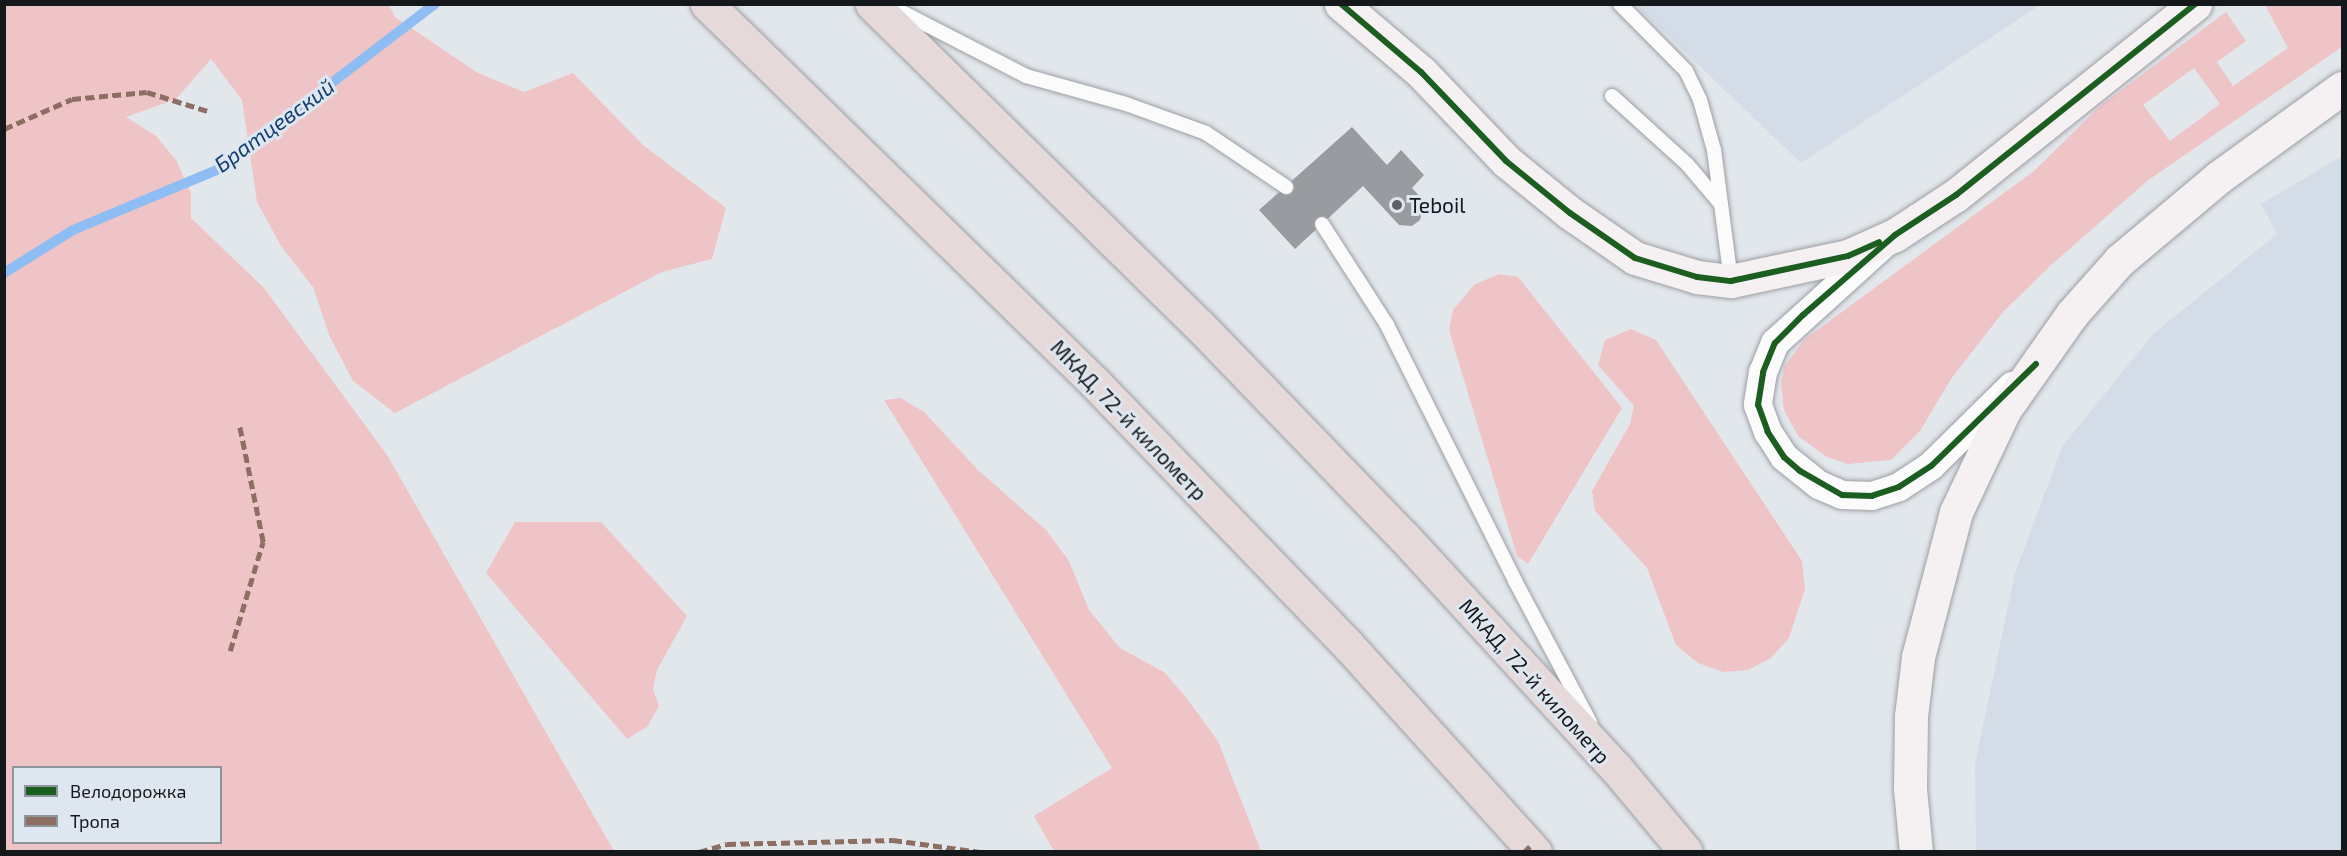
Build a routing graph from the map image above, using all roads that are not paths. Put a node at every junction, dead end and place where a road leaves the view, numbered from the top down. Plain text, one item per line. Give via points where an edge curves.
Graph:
1 (706, 4) edge
2 (872, 4) edge
3 (887, 4) edge
4 (1341, 4) edge
5 (1620, 4) edge
6 (2195, 4) edge
7 (2343, 88) edge
8 (1612, 96) dead end
9 (1286, 186) dead end
10 (1720, 203) junction
11 (1322, 224) dead end
12 (1895, 235) junction
13 (1731, 281) junction
14 (2036, 364) junction
15 (1616, 768) junction
16 (1535, 852) edge
17 (1686, 852) edge
18 (1916, 852) edge

1 - 16 highway, МКАД, 72-й километр via 1103,390 1347,645
2 - 15 highway, МКАД, 72-й километр via 1199,325 1404,537
3 - 9 lane via 1026,76 1206,133
4 - 13 street via 1421,72 1506,161 1570,213 1635,258 1697,277
5 - 10 lane via 1663,44 1690,81 1714,150
6 - 12 street via 1956,195
7 - 14 street via 2219,177 2120,260 2072,314
8 - 10 lane via 1687,164
10 - 13 lane
11 - 15 lane via 1387,325 1515,581
12 - 13 street via 1848,256
12 - 14 street via 1775,344 1763,372 1758,405 1768,432 1784,457 1818,485 1842,495 1872,496 1899,486 1931,466
14 - 18 street via 1978,459 1956,512 1935,582 1918,657 1911,716 1910,789
15 - 17 highway, МКАД, 72-й километр

